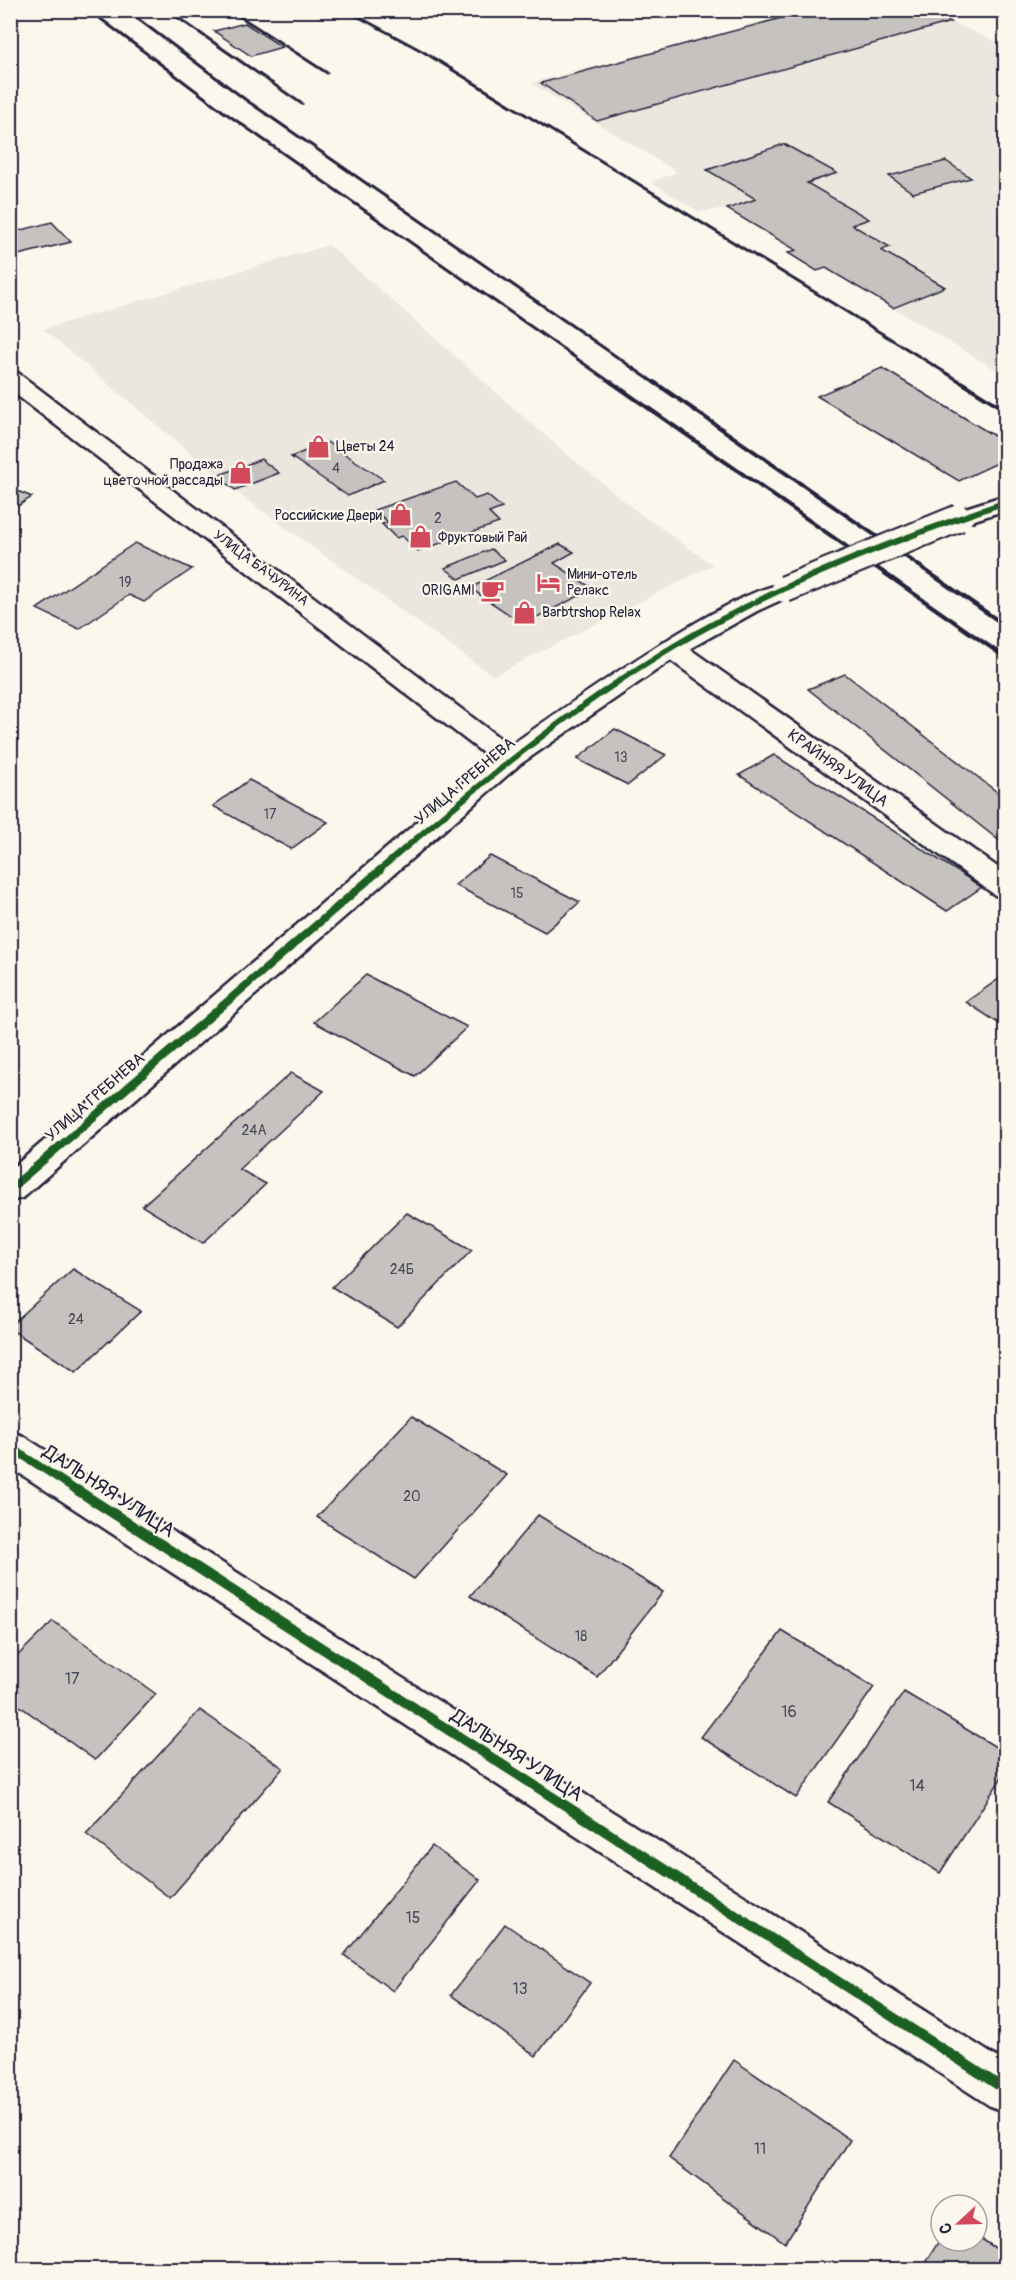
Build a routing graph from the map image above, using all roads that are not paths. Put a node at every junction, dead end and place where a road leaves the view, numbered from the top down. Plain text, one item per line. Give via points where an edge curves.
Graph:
1 (10, 378) edge
2 (1005, 502) edge
3 (671, 648) junction
4 (509, 759) junction
5 (1005, 888) edge
6 (10, 1189) edge
7 (10, 1447) edge
8 (1005, 2090) edge

1 - 4 street, УЛИЦА БАЧУРИНА
2 - 3 street, УЛИЦА ГРЕБНЕВА, bridge via 784,589
3 - 4 street, УЛИЦА ГРЕБНЕВА
3 - 5 street, КРАЙНЯЯ УЛИЦА
4 - 6 street, УЛИЦА ГРЕБНЕВА
7 - 8 street, ДАЛЬНЯЯ УЛИЦА

